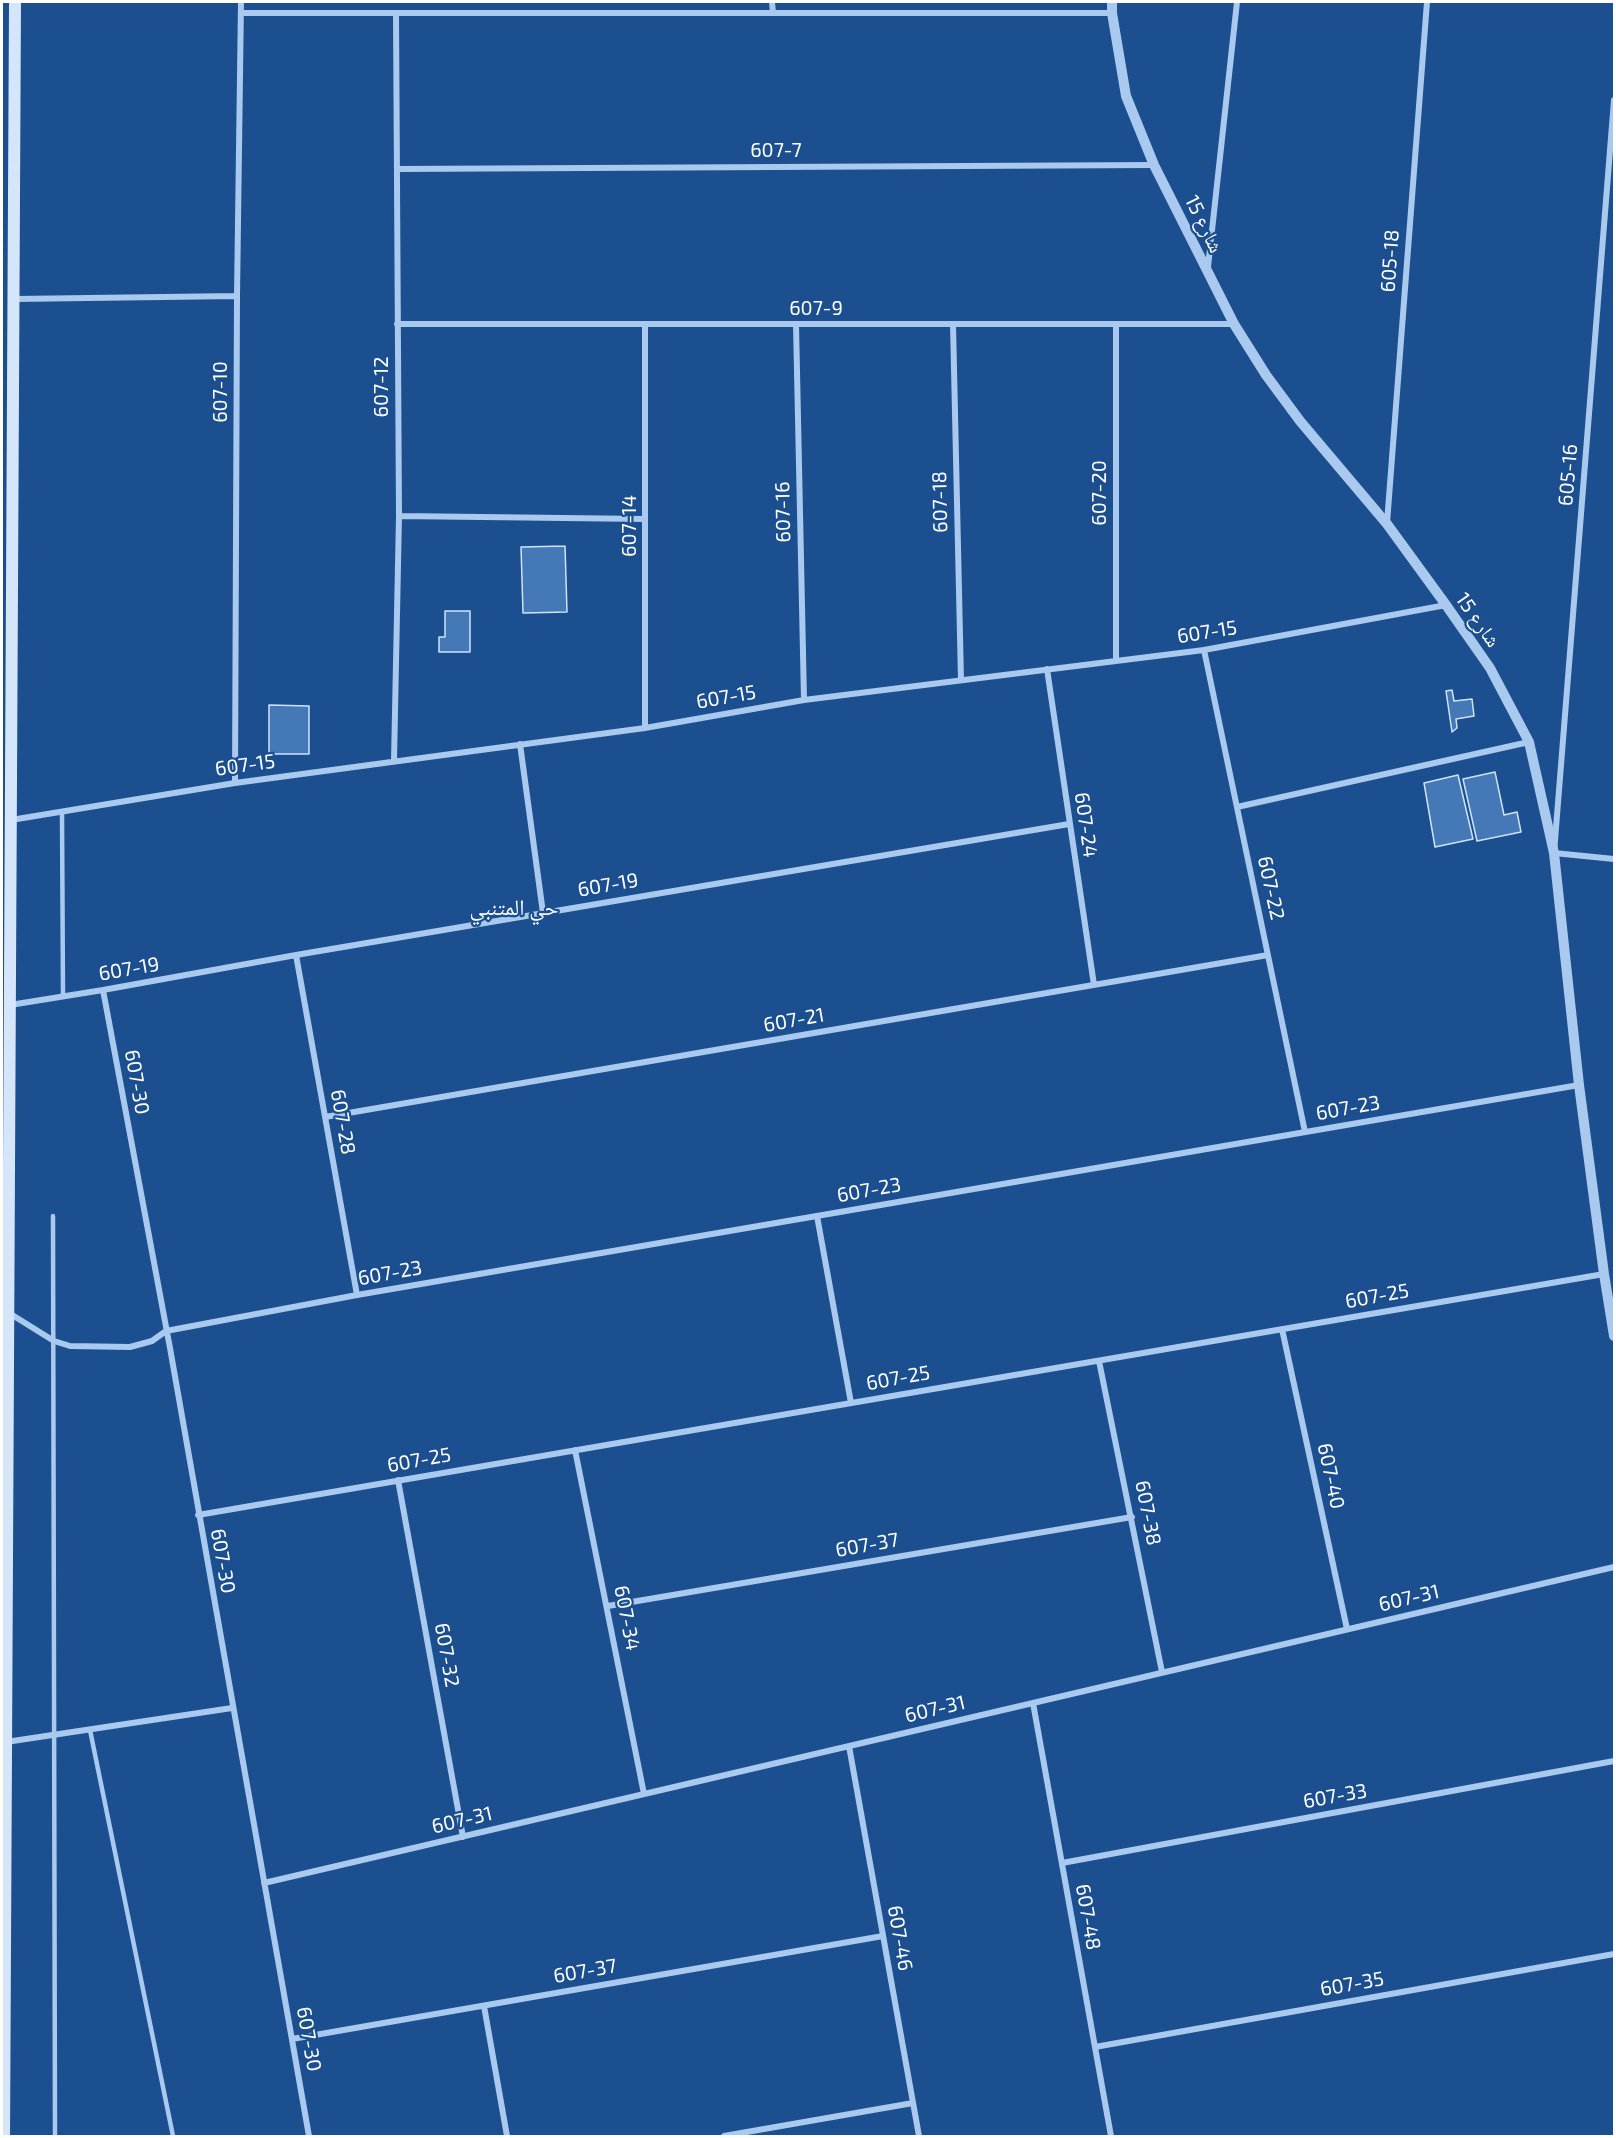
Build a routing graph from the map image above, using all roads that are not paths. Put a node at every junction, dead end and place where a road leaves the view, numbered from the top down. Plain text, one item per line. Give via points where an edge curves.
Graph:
1 (15, 2) edge
2 (241, 2) edge
3 (772, 2) edge
4 (1237, 2) edge
5 (1427, 2) edge
6 (1112, 7) edge
7 (241, 13) junction
8 (396, 13) junction
9 (772, 13) junction
10 (1614, 100) edge
11 (1154, 165) junction
12 (397, 169) junction
13 (1207, 271) junction
14 (237, 296) junction
15 (14, 299) junction
16 (397, 324) junction
17 (645, 324) junction
18 (796, 324) junction
19 (953, 324) junction
20 (1116, 324) junction
21 (1234, 324) junction
22 (399, 516) junction
23 (645, 519) junction
24 (1387, 524) junction
25 (1446, 605) junction
26 (1204, 650) junction
27 (1116, 661) junction
28 (1047, 669) junction
29 (961, 680) junction
30 (804, 700) junction
31 (645, 728) junction
32 (1529, 742) junction
33 (520, 744) junction
34 (394, 761) junction
35 (235, 783) junction
36 (1237, 807) junction
37 (63, 812) junction
38 (11, 820) junction
39 (1069, 824) junction
40 (1554, 853) junction
41 (1614, 859) edge
42 (543, 913) junction
43 (296, 955) junction
44 (1268, 955) junction
45 (1094, 985) junction
46 (104, 990) junction
47 (63, 997) junction
48 (10, 1005) junction
49 (1579, 1085) junction
50 (325, 1117) junction
51 (1305, 1132) junction
52 (53, 1216) dead end
53 (817, 1216) junction
54 (1604, 1274) junction
55 (357, 1295) junction
56 (5, 1312) edge
57 (1282, 1329) junction
58 (166, 1331) junction
59 (1614, 1336) edge
60 (54, 1341) junction
61 (1099, 1360) junction
62 (851, 1403) junction
63 (575, 1450) junction
64 (399, 1480) junction
65 (198, 1515) junction
66 (1132, 1517) junction
67 (1614, 1566) edge
68 (608, 1606) junction
69 (1347, 1629) junction
70 (1162, 1672) junction
71 (1033, 1703) junction
72 (232, 1708) junction
73 (90, 1730) junction
74 (54, 1735) junction
75 (6, 1742) junction
76 (849, 1746) junction
77 (1614, 1761) edge
78 (644, 1794) junction
79 (463, 1837) junction
80 (1062, 1863) junction
81 (264, 1883) junction
82 (883, 1936) junction
83 (1614, 1954) edge
84 (484, 2006) junction
85 (292, 2038) junction
86 (1095, 2047) junction
87 (913, 2103) junction
88 (4, 2136) edge
89 (55, 2136) edge
90 (173, 2136) edge
91 (309, 2136) edge
92 (507, 2136) edge
93 (724, 2136) edge
94 (919, 2136) edge
95 (1111, 2136) edge

1 - 15 main road
2 - 7 street, 607-10
3 - 9 street
4 - 13 street
5 - 24 street, 605-18
6 - 9 street
6 - 11 street, شارع 15 via 1126,96
7 - 8 street
7 - 14 street, 607-10
8 - 9 street
8 - 12 street, 607-12
10 - 40 street, 605-16
11 - 12 street, 607-7
11 - 13 street, شارع 15
12 - 16 street, 607-12
13 - 21 street, شارع 15
14 - 15 street
14 - 35 street, 607-10
15 - 38 main road
16 - 17 street, 607-9
16 - 22 street, 607-12
17 - 18 street, 607-9
17 - 23 street, 607-14
18 - 19 street, 607-9
18 - 30 street, 607-16
19 - 20 street, 607-9
19 - 29 street, 607-18
20 - 21 street, 607-9
20 - 27 street, 607-20
21 - 24 street, شارع 15 via 1300,421
22 - 23 street
22 - 34 street, 607-12
23 - 31 street, 607-14
24 - 25 street, شارع 15
25 - 26 street, 607-15
25 - 32 street, شارع 15 via 1490,668
26 - 27 street, 607-15
26 - 36 street, 607-22
27 - 28 street, 607-15
28 - 29 street, 607-15
28 - 39 street, 607-24
29 - 30 street, 607-15
30 - 31 street, 607-15
31 - 33 street, 607-15
32 - 36 street
32 - 40 street, شارع 15
33 - 34 street, 607-15
33 - 42 street
34 - 35 street, 607-15
35 - 37 street, 607-15
36 - 44 street, 607-22
37 - 38 street, 607-15
37 - 47 lane
38 - 48 main road
39 - 42 street, 607-19
39 - 45 street, 607-24
40 - 41 street
40 - 49 street, شارع 15
42 - 43 street, 607-19
43 - 46 street, 607-19
43 - 50 street, 607-28
44 - 45 street, 607-21
44 - 51 street, 607-22
45 - 50 street, 607-21
46 - 47 street, 607-19
46 - 58 street, 607-30
47 - 48 street, 607-19
48 - 56 main road
49 - 51 street, 607-23
49 - 54 street, شارع 15
50 - 55 street, 607-28
51 - 53 street, 607-23
52 - 60 lane
53 - 55 street, 607-23
53 - 62 street
54 - 57 street, 607-25
54 - 59 street, شارع 15
55 - 58 street, 607-23
56 - 60 street
56 - 75 main road
57 - 61 street, 607-25
57 - 69 street, 607-40
58 - 60 street, 607-23 via 152,1341 130,1347 80,1347
58 - 65 street, 607-30
60 - 74 lane
61 - 62 street, 607-25
61 - 66 street, 607-38
62 - 63 street, 607-25
63 - 64 street, 607-25
63 - 68 street, 607-34
64 - 65 street, 607-25
64 - 79 street, 607-32
65 - 72 street, 607-30
66 - 68 street, 607-37
66 - 70 street, 607-38
67 - 69 street, 607-31
68 - 78 street, 607-34
69 - 70 street, 607-31
70 - 71 street, 607-31
71 - 76 street, 607-31
71 - 80 street, 607-48
72 - 73 street
72 - 81 street, 607-30
73 - 74 street
73 - 90 lane
74 - 75 street
74 - 89 lane
75 - 88 main road
76 - 78 street, 607-31
76 - 82 street, 607-46
77 - 80 street, 607-33
78 - 79 street, 607-31
79 - 81 street, 607-31
80 - 86 street, 607-48
81 - 85 street, 607-30
82 - 84 street, 607-37
82 - 87 street, 607-46
83 - 86 street, 607-35
84 - 85 street, 607-37
84 - 92 street
85 - 91 street, 607-30
86 - 95 street, 607-48
87 - 93 street
87 - 94 street, 607-46

